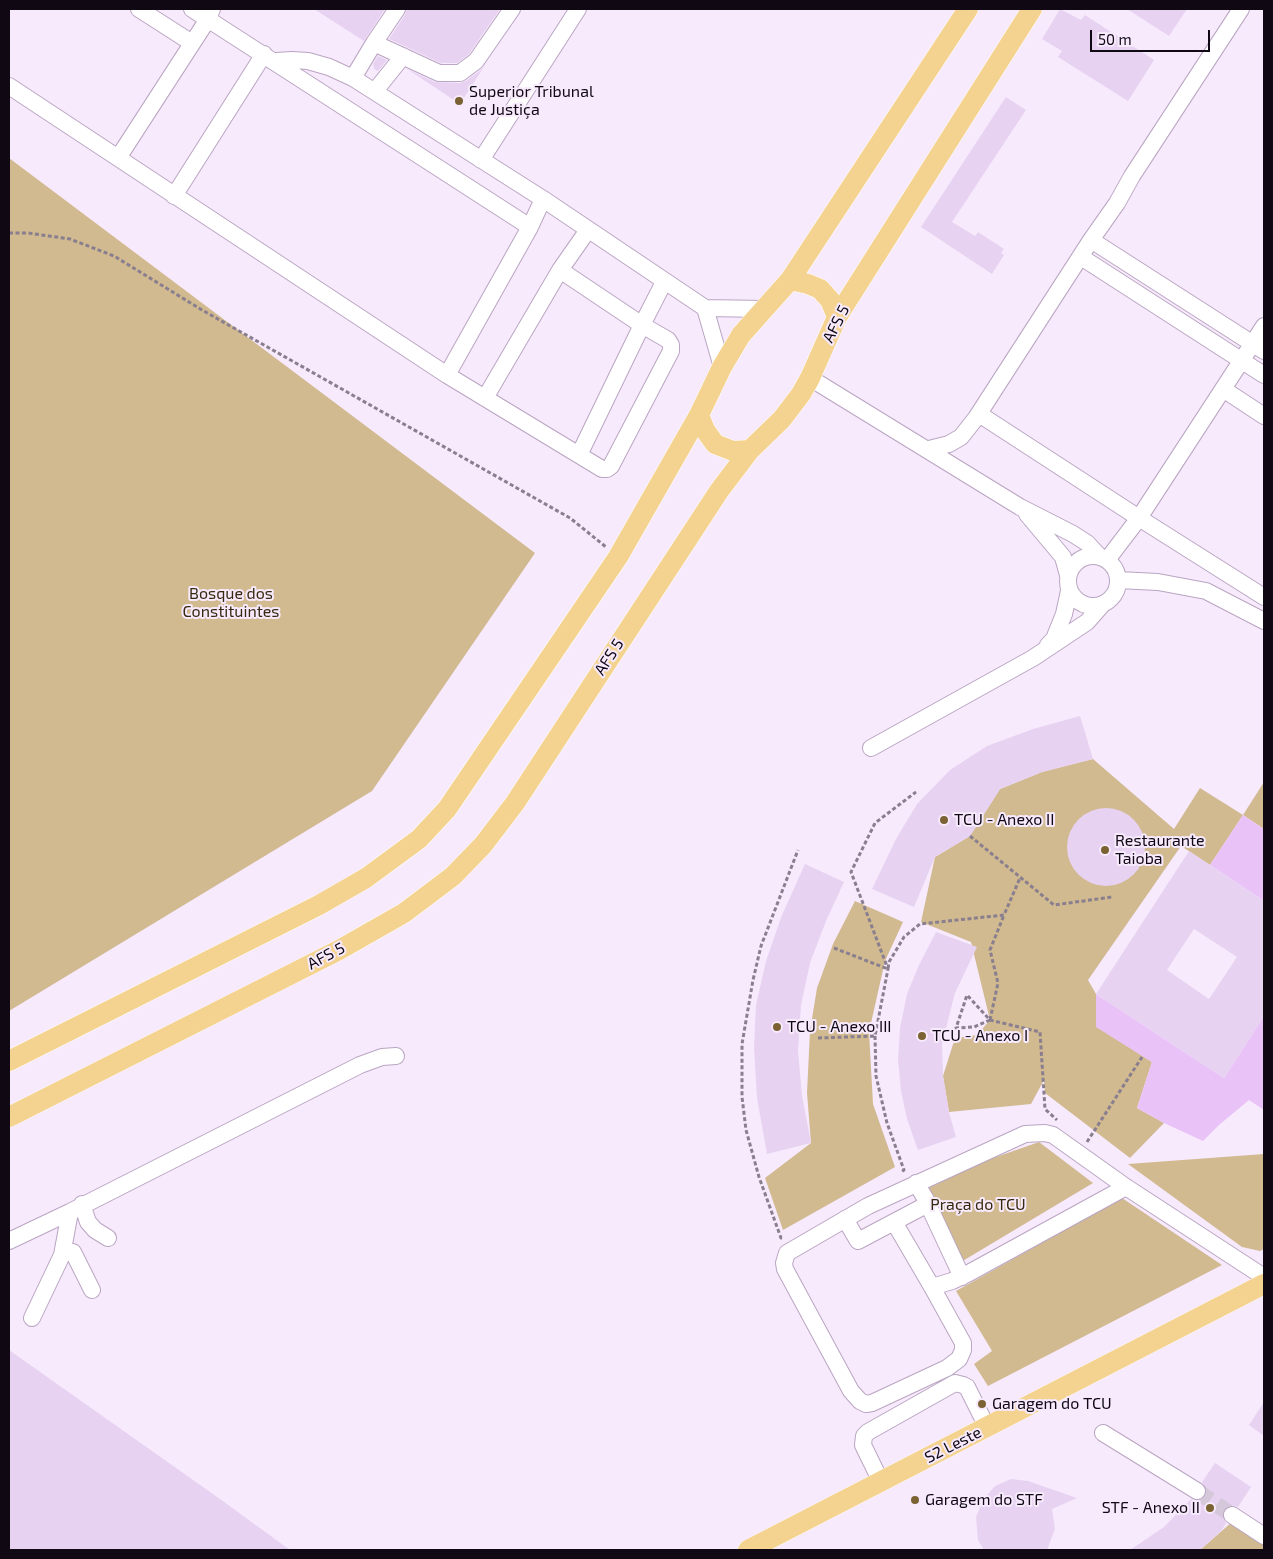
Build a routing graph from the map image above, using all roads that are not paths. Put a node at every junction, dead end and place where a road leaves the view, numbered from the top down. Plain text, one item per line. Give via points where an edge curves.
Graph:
1 (139, 9) edge
2 (192, 9) edge
3 (397, 9) edge
4 (512, 9) edge
5 (578, 9) edge
6 (968, 9) edge
7 (1032, 9) edge
8 (1241, 9) edge
9 (210, 14) edge
10 (192, 43) junction
11 (374, 43) junction
12 (403, 56) junction
13 (270, 58) junction
14 (353, 78) junction
15 (9, 86) edge
16 (375, 91) junction
17 (118, 158) junction
18 (481, 160) junction
19 (174, 196) junction
20 (543, 199) junction
21 (530, 228) junction
22 (588, 230) junction
23 (1091, 240) junction
24 (1081, 257) junction
25 (560, 270) junction
26 (790, 280) junction
27 (664, 282) junction
28 (705, 308) junction
29 (764, 309) junction
30 (837, 316) junction
31 (642, 324) junction
32 (1264, 326) edge
33 (1258, 347) edge
34 (1241, 361) junction
35 (722, 367) junction
36 (446, 375) junction
37 (1264, 375) edge
38 (810, 378) junction
39 (1223, 389) junction
40 (485, 398) junction
41 (979, 414) junction
42 (699, 415) junction
43 (1264, 416) edge
44 (929, 449) junction
45 (750, 450) junction
46 (579, 456) junction
47 (1020, 507) junction
48 (1139, 518) junction
49 (1103, 558) junction
50 (1118, 580) junction
51 (1068, 583) junction
52 (1264, 597) edge
53 (1102, 606) junction
54 (1264, 620) edge
55 (1034, 658) junction
56 (871, 748) dead end
57 (396, 1056) dead end
58 (9, 1061) edge
59 (9, 1117) edge
60 (916, 1183) junction
61 (1126, 1187) junction
62 (928, 1204) junction
63 (76, 1208) junction
64 (845, 1219) junction
65 (894, 1222) junction
66 (108, 1238) dead end
67 (9, 1241) edge
68 (73, 1252) dead end
69 (962, 1277) junction
70 (1264, 1277) edge
71 (1264, 1284) edge
72 (932, 1287) junction
73 (92, 1290) dead end
74 (32, 1318) dead end
75 (987, 1427) junction
76 (1103, 1433) dead end
77 (881, 1482) junction
78 (1196, 1491) tunnel mouth
79 (1232, 1515) tunnel mouth
80 (1264, 1536) edge
81 (748, 1550) edge

1 - 10 lane
2 - 9 lane
3 - 11 lane
4 - 12 lane via 476,61 460,73 440,73
5 - 18 lane
6 - 26 main road
7 - 30 main road, AFS 5
8 - 23 lane
9 - 10 lane
9 - 13 lane
10 - 17 lane
11 - 12 lane
11 - 14 lane
12 - 16 lane
13 - 14 lane via 329,67
13 - 19 lane
13 - 21 lane
14 - 16 lane
15 - 17 lane
16 - 18 lane
17 - 19 lane
18 - 20 lane
19 - 36 lane
20 - 21 lane
20 - 22 lane
21 - 36 lane
22 - 25 lane
22 - 27 lane
23 - 24 lane
23 - 33 lane
24 - 34 lane
24 - 41 lane
25 - 31 lane
25 - 40 lane
26 - 29 main road
26 - 30 main road via 820,289 830,300
27 - 28 lane
27 - 31 lane
28 - 29 lane
28 - 35 lane
29 - 35 main road via 741,335
30 - 38 main road, AFS 5
31 - 46 lane
31 - 46 lane via 668,340 672,345 671,351 611,466 602,469
32 - 33 lane
33 - 34 lane
34 - 37 lane
34 - 39 lane
35 - 42 main road
36 - 40 lane
38 - 44 lane
38 - 45 main road, AFS 5 via 782,419
39 - 43 lane
39 - 48 lane
40 - 46 lane
41 - 44 lane via 962,437
41 - 48 lane
42 - 45 main road via 715,444 732,451
42 - 58 main road via 618,557 447,809 420,840 366,878 319,905
44 - 47 lane
45 - 59 main road, AFS 5 via 719,491 515,803 454,876 404,913 339,950
47 - 49 lane via 1073,534
47 - 51 lane via 1064,557
48 - 49 lane
48 - 52 lane
49 - 50 lane via 1117,572
49 - 51 lane via 1084,558 1077,562
50 - 53 lane via 1114,596
50 - 54 lane via 1158,582 1206,591
51 - 53 lane via 1073,598 1086,606
51 - 55 lane via 1064,614 1054,639
53 - 55 lane via 1086,622
55 - 56 lane
57 - 63 lane via 360,1065
60 - 61 lane via 1025,1134 1045,1132
60 - 62 lane
60 - 64 lane
61 - 69 lane
61 - 70 lane
62 - 65 lane
62 - 69 lane
63 - 66 lane via 95,1230
63 - 67 lane
63 - 74 lane via 62,1256
64 - 65 lane via 858,1241
64 - 72 lane via 787,1253 784,1263 851,1391 860,1401 872,1403 947,1368 959,1359 963,1343
65 - 72 lane
68 - 73 lane
69 - 72 lane
71 - 75 main road, S2 Leste
75 - 77 main road, S2 Leste
75 - 77 lane via 967,1387 955,1383 864,1436 863,1446
76 - 78 lane
77 - 81 main road, S2 Leste
79 - 80 lane

